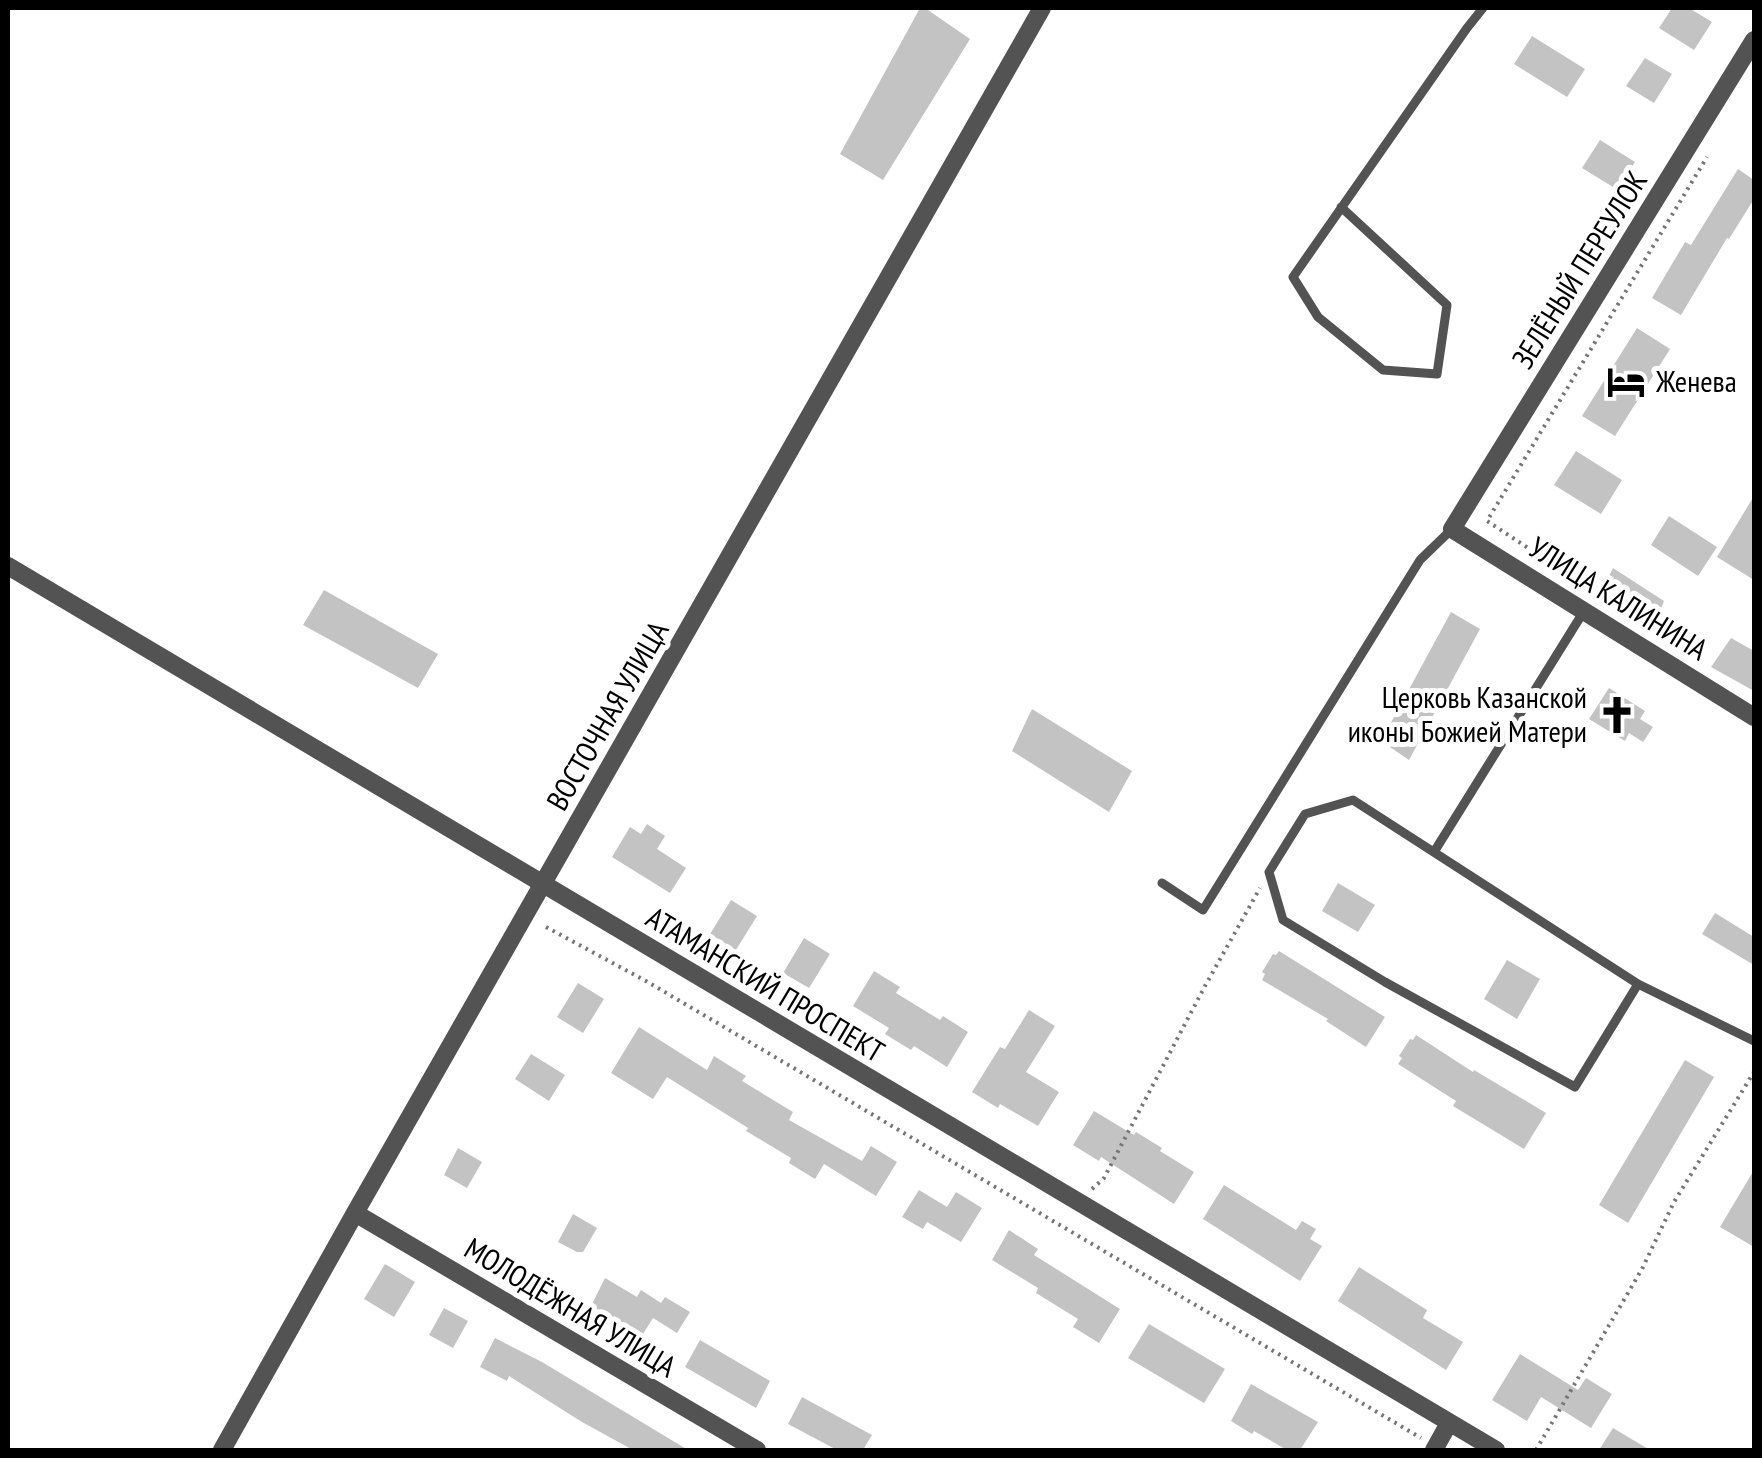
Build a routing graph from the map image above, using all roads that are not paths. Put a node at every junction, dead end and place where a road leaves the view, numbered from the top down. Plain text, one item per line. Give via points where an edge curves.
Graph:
1 (1042, 8) edge
2 (1483, 8) edge
3 (1754, 40) edge
4 (1341, 207) junction
5 (1452, 529) junction
6 (8, 566) edge
7 (1584, 611) junction
8 (1754, 716) edge
9 (1434, 852) junction
10 (1162, 883) dead end
11 (544, 886) junction
12 (1638, 984) junction
13 (1754, 1041) edge
14 (355, 1213) junction
15 (1450, 1423) junction
16 (1435, 1449) edge
17 (222, 1450) edge
18 (756, 1450) edge
19 (1496, 1450) edge

1 - 11 street, ВОСТОЧНАЯ УЛИЦА
2 - 4 lane
3 - 5 street, ЗЕЛЁНЫЙ ПЕРЕУЛОК
4 - 4 lane via 1447,305 1437,374 1382,370 1318,317 1293,277
5 - 7 street, УЛИЦА КАЛИНИНА
5 - 10 lane via 1420,560 1203,910
6 - 11 street, АТАМАНСКИЙ ПРОСПЕКТ
7 - 8 street, УЛИЦА КАЛИНИНА
7 - 9 lane
9 - 12 lane
9 - 12 lane via 1353,800 1305,814 1269,872 1283,920 1575,1087
11 - 14 street, ВОСТОЧНАЯ УЛИЦА
11 - 15 street, АТАМАНСКИЙ ПРОСПЕКТ
12 - 13 lane
14 - 17 street, ВОСТОЧНАЯ УЛИЦА
14 - 18 street, МОЛОДЁЖНАЯ УЛИЦА
15 - 16 street
15 - 19 street, АТАМАНСКИЙ ПРОСПЕКТ

